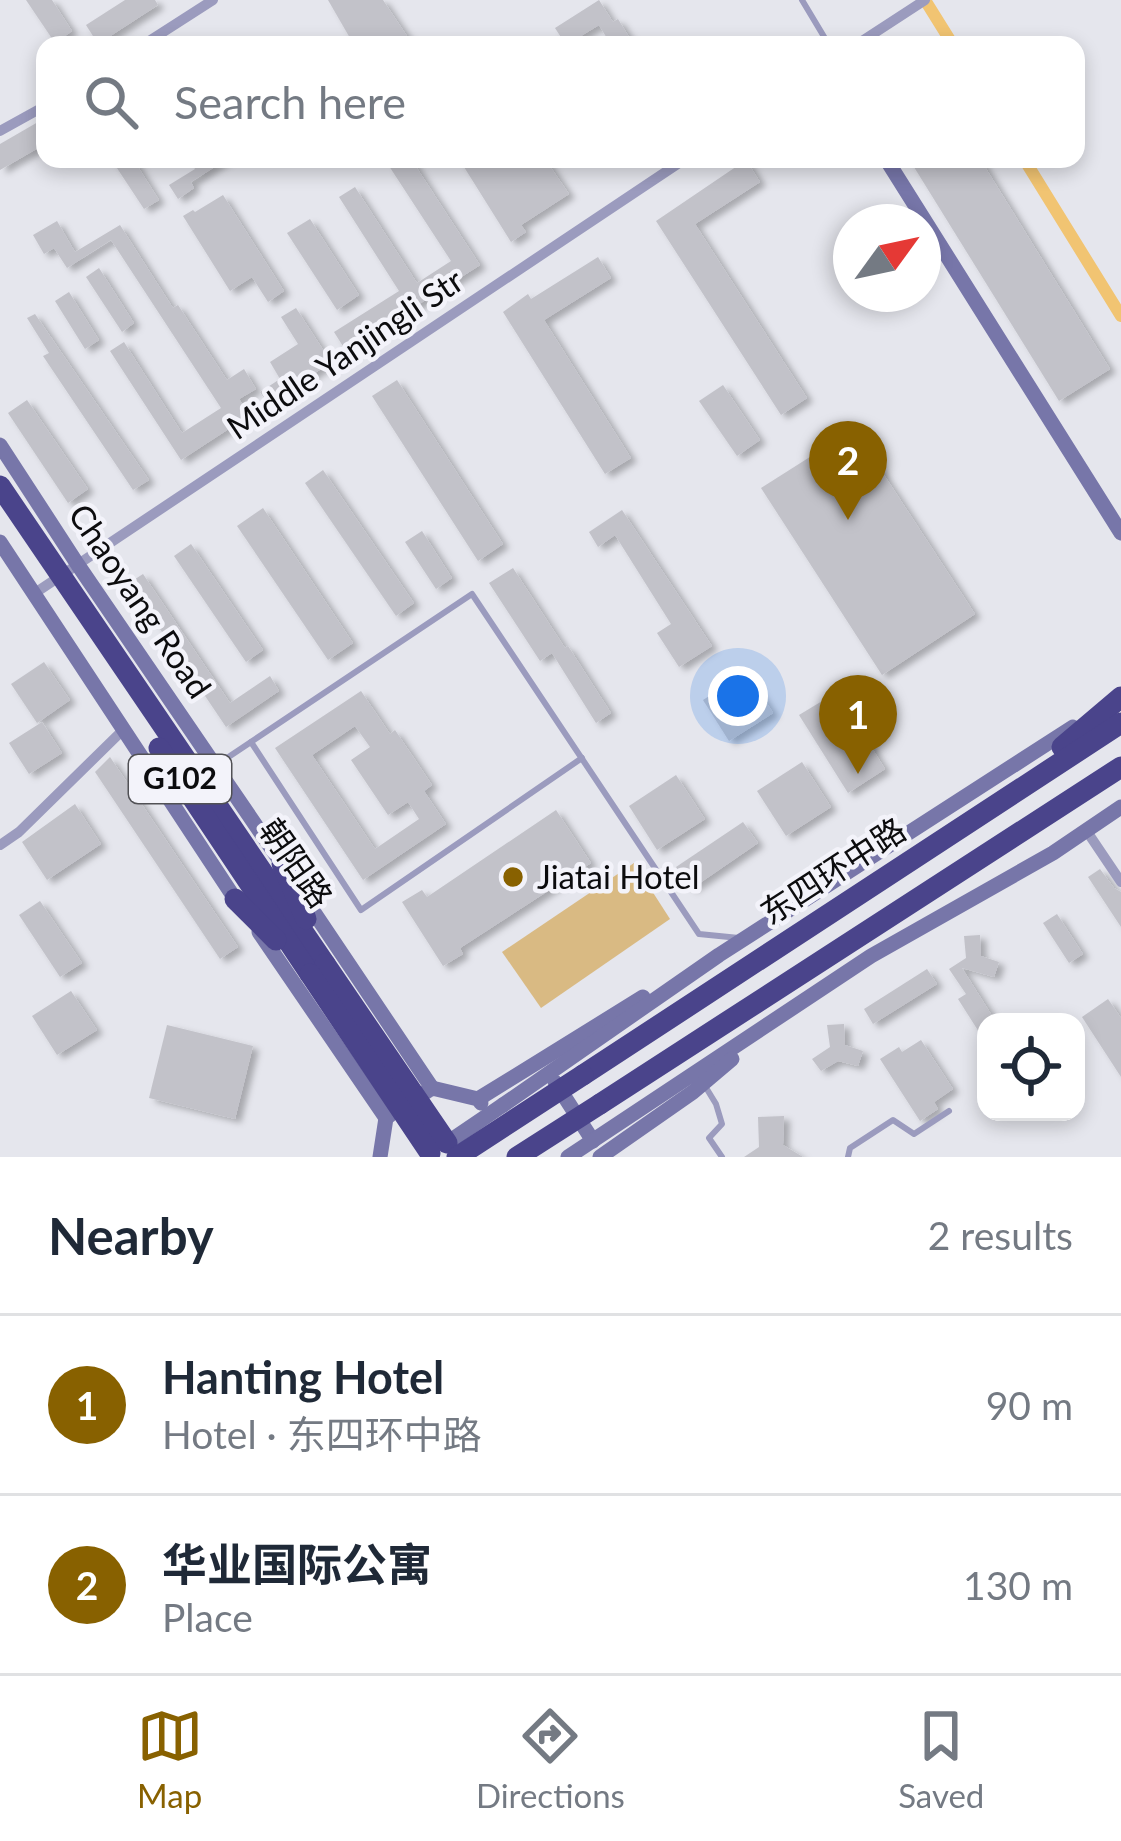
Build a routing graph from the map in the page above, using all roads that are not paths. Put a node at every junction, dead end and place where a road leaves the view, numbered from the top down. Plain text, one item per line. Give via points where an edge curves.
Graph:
1 (213, 0) edge
2 (802, 0) edge
3 (892, 0) edge
4 (925, 0) edge
5 (900, 16) junction
6 (157, 36) edge
7 (824, 36) edge
8 (870, 36) edge
9 (36, 111) edge
10 (0, 130) edge
11 (672, 168) edge
12 (892, 168) edge
13 (0, 445) edge
14 (0, 486) edge
15 (0, 508) edge
16 (1121, 533) edge
17 (0, 542) edge
18 (55, 579) junction
19 (1121, 696) edge
20 (1121, 723) edge
21 (124, 729) junction
22 (251, 742) junction
23 (582, 758) junction
24 (215, 766) junction
25 (1121, 767) edge
26 (1121, 784) edge
27 (1001, 800) junction
28 (1121, 807) edge
29 (1023, 830) junction
30 (1086, 830) junction
31 (0, 845) edge
32 (282, 864) junction
33 (1121, 882) edge
34 (235, 898) junction
35 (744, 939) junction
36 (719, 955) junction
37 (318, 969) junction
38 (809, 997) junction
39 (550, 1075) junction
40 (703, 1083) junction
41 (432, 1088) junction
42 (478, 1099) junction
43 (949, 1111) dead end
44 (386, 1118) junction
45 (596, 1149) edge
46 (441, 1154) edge
47 (380, 1157) edge
48 (516, 1157) edge
49 (568, 1157) edge
50 (722, 1157) edge
51 (848, 1157) edge

1 - 6 street
2 - 7 lane
3 - 5 street
4 - 5 street
5 - 8 street
9 - 10 street
11 - 18 street, Middle Yanjingli Str
12 - 16 street
13 - 18 street, Chaoyang Road
14 - 18 highway, 朝阳路 / G102
15 - 18 highway, 朝阳路 / G102
17 - 18 street, Chaoyang Road
18 - 21 street, Chaoyang Road
18 - 24 street, Chaoyang Road
18 - 37 highway, 朝阳路 / G102
19 - 27 highway
19 - 35 street, 东四环中路
20 - 27 highway, 东四环中路
21 - 31 street
21 - 34 street, Chaoyang Road
22 - 23 lane via 472,594
22 - 23 lane via 361,910
22 - 24 lane
23 - 35 lane via 699,934
24 - 32 street, Chaoyang Road
25 - 29 highway, 东四环中路
26 - 29 highway
27 - 46 highway, 东四环中路, bridge via 584,1075
28 - 30 street
29 - 48 highway, 东四环中路, bridge
30 - 33 street
30 - 38 street
32 - 37 highway
32 - 41 street, Chaoyang Road
34 - 37 highway
34 - 44 street, Chaoyang Road
35 - 36 street, 东四环中路
36 - 39 street, 东四环中路
36 - 42 street, 东四环中路
37 - 46 highway, 朝阳路 / G102, bridge
38 - 40 street
38 - 45 street
39 - 45 street
39 - 46 street, 东四环中路, bridge
40 - 45 street
40 - 50 lane via 722,1124 709,1138
41 - 42 street
41 - 44 street
42 - 48 street
43 - 51 lane via 914,1134 893,1120
44 - 47 street
45 - 49 street

